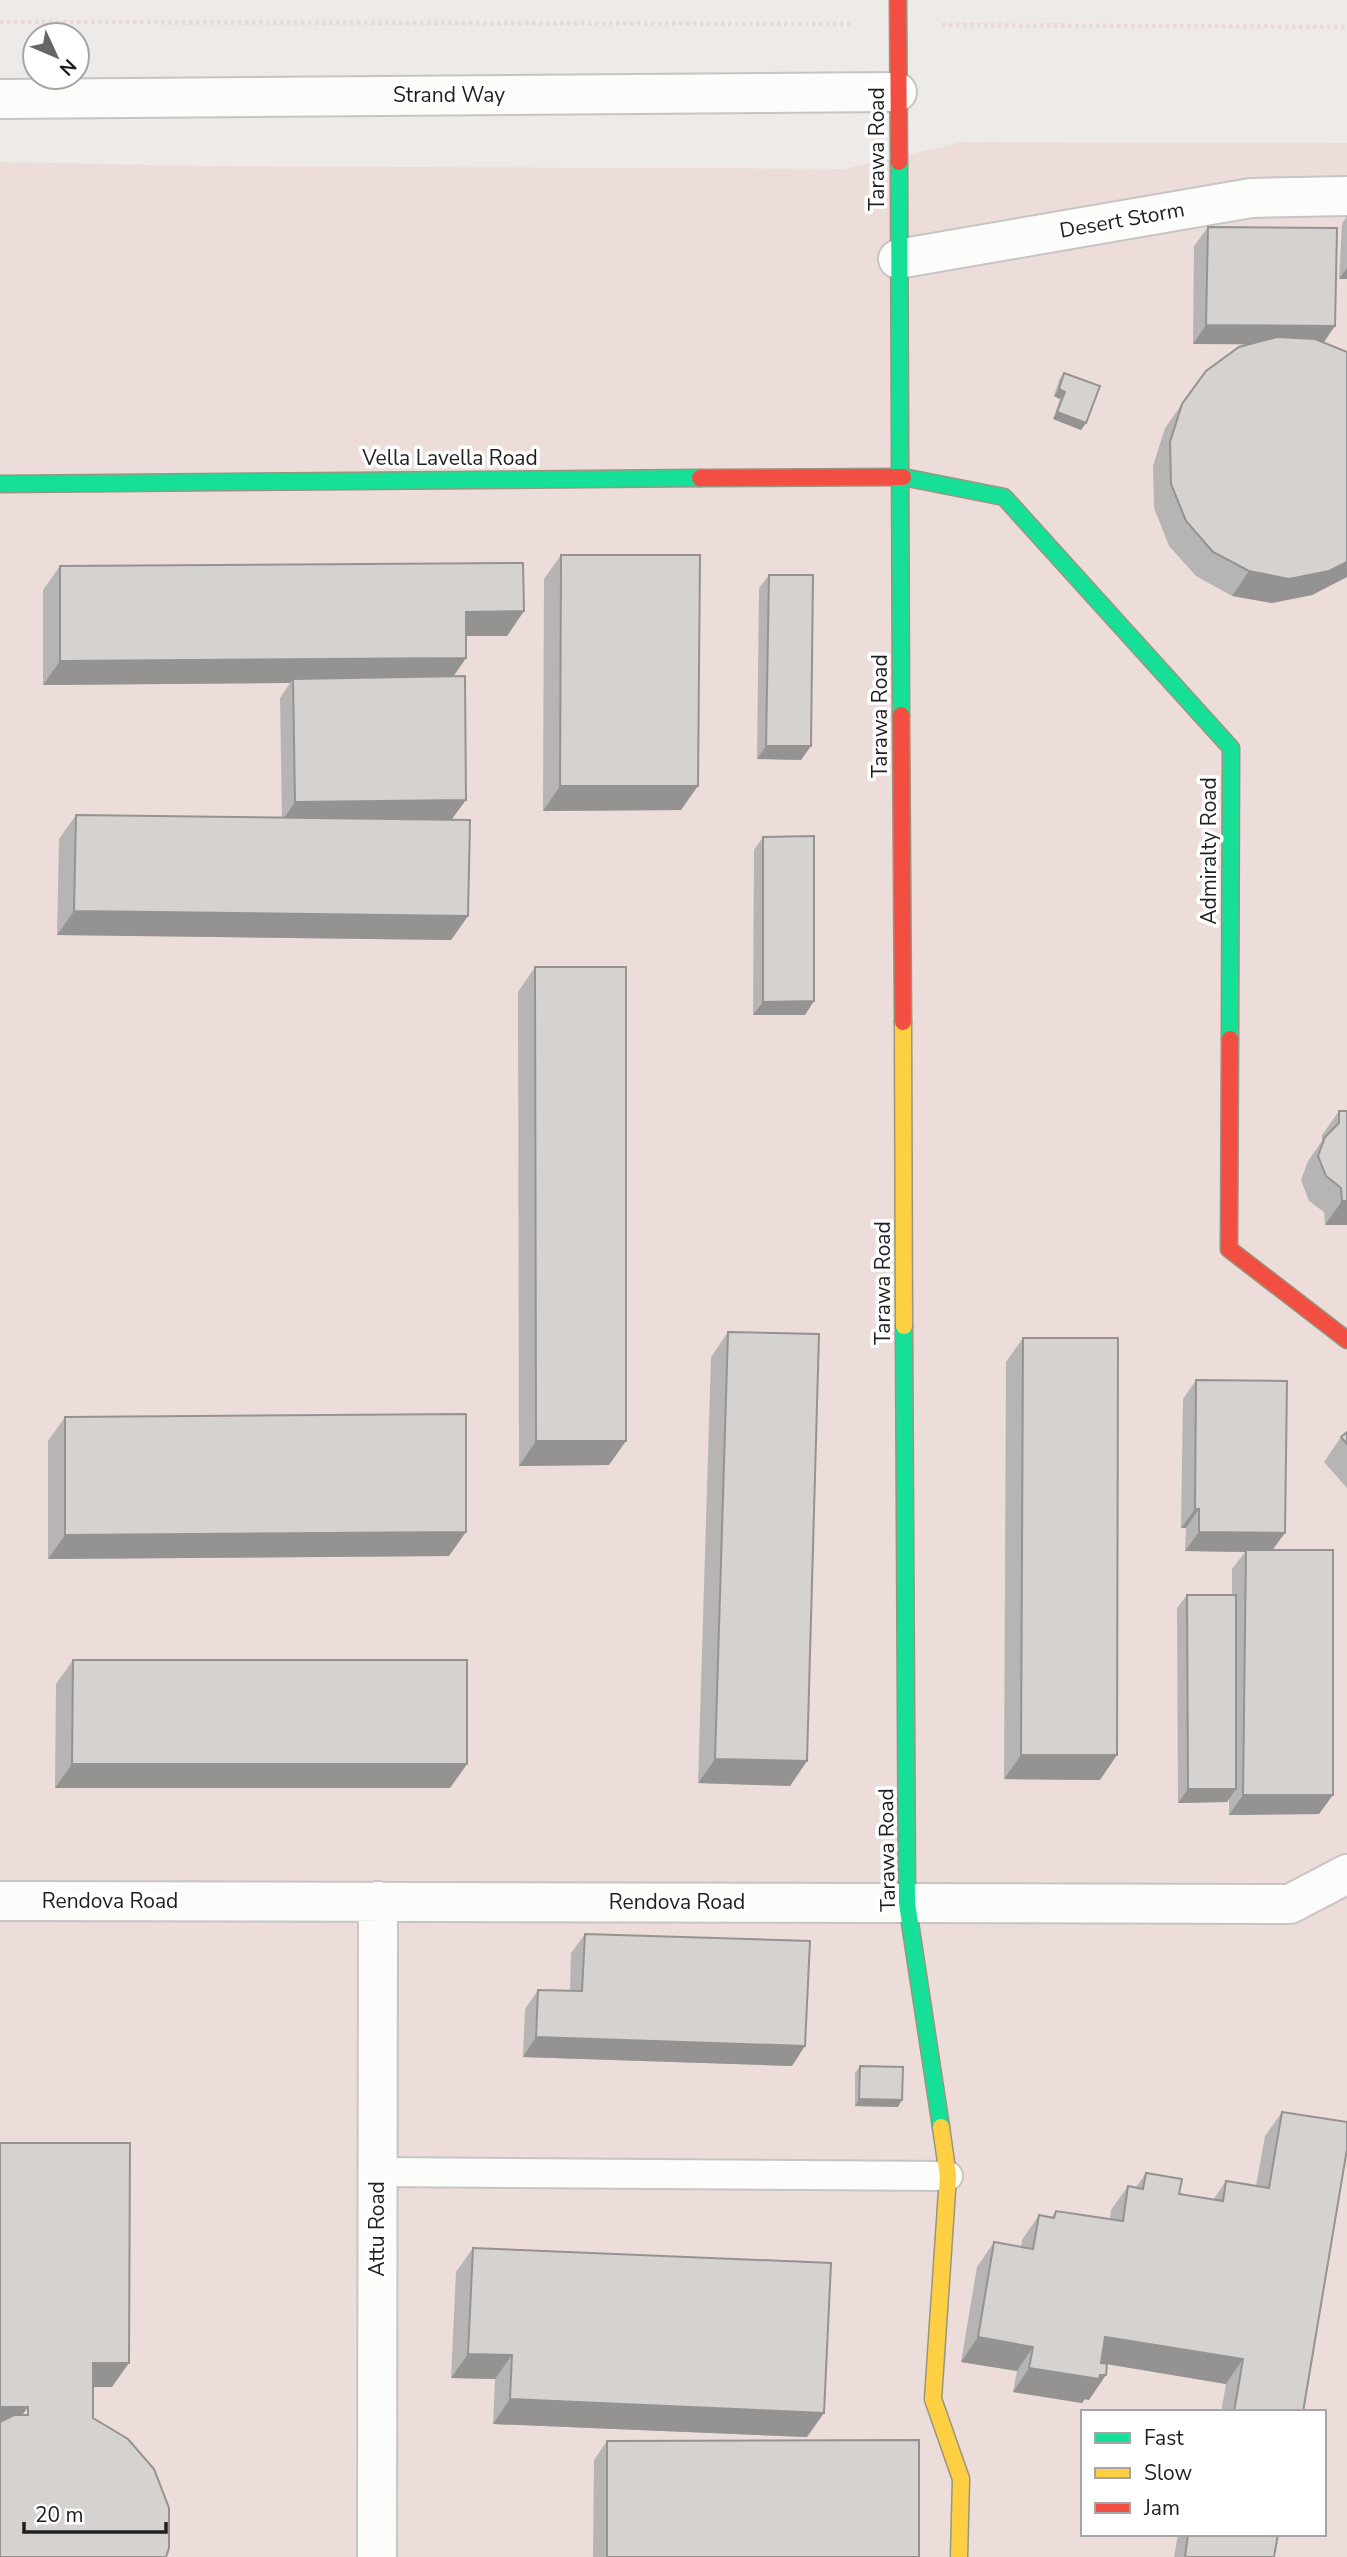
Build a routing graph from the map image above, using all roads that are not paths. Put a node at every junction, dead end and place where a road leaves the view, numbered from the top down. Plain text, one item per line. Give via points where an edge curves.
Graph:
1 (898, 0) edge
2 (897, 92) junction
3 (0, 99) edge
4 (1347, 196) edge
5 (898, 259) junction
6 (900, 476) junction
7 (0, 484) edge
8 (1347, 1340) edge
9 (1347, 1874) edge
10 (0, 1901) edge
11 (378, 1901) junction
12 (907, 1903) junction
13 (377, 2172) junction
14 (948, 2176) junction
15 (377, 2557) edge
16 (959, 2557) edge

1 - 2 street, Tarawa Road
2 - 3 street, Strand Way
2 - 5 street, Tarawa Road
4 - 5 street, Desert Storm via 1251,198
5 - 6 street, Tarawa Road
6 - 7 street, Vella Lavella Road
6 - 8 street, Admiralty Road via 1004,498 1231,748 1229,1249
6 - 12 street, Tarawa Road
9 - 12 street, Rendova Road via 1290,1904
10 - 11 street, Rendova Road
11 - 12 street, Rendova Road
11 - 13 street, Attu Road
12 - 14 street, Tarawa Road
13 - 14 lane
13 - 15 street, Attu Road
14 - 16 street, Tarawa Road via 933,2399 961,2479

